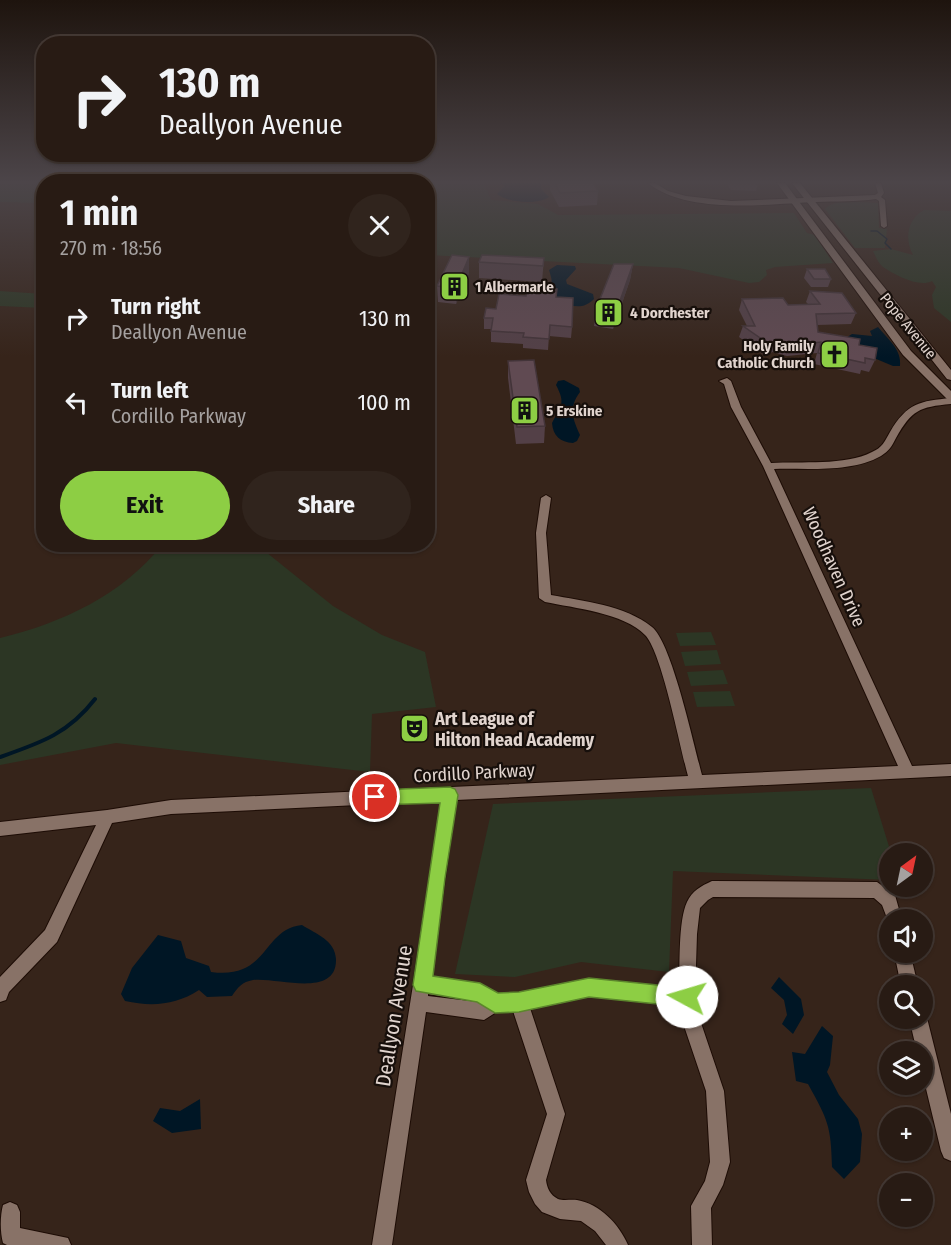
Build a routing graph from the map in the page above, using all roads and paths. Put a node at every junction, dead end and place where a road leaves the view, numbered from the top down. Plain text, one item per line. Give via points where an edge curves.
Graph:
1 (824, 241) edge
2 (843, 241) edge
3 (863, 293) junction
4 (884, 293) junction
5 (951, 377) edge
6 (723, 381) dead end
7 (951, 399) edge
8 (768, 465) junction
9 (546, 498) dead end
10 (951, 771) edge
11 (908, 773) junction
12 (698, 783) junction
13 (450, 795) junction
14 (107, 817) junction
15 (0, 829) edge
16 (891, 909) edge
17 (422, 985) junction
18 (0, 994) edge
19 (687, 997) junction
20 (519, 1002) junction
21 (495, 1003) junction
22 (419, 1004) junction
23 (921, 1029) edge
24 (951, 1151) edge
25 (10, 1212) dead end
26 (61, 1245) edge
27 (382, 1245) edge
28 (618, 1245) edge
29 (702, 1245) edge

1 - 3 main road, Pope Avenue
2 - 4 main road, Pope Avenue
3 - 4 main road
3 - 7 main road, Pope Avenue via 907,353
4 - 5 main road, Pope Avenue
6 - 8 street, Woodhaven Drive via 727,381 736,407
7 - 8 street via 912,408 885,449 876,455 840,462
8 - 11 street, Woodhaven Drive
9 - 12 street via 541,533 545,598 613,612 651,632 663,652
10 - 11 street, Cordillo Parkway
11 - 12 street, Cordillo Parkway
12 - 13 street, Cordillo Parkway
13 - 14 street, Cordillo Parkway via 171,807
13 - 17 street, Deallyon Avenue
14 - 15 street, Cordillo Parkway
14 - 18 street via 51,936 1,988
16 - 19 street via 889,901 877,890 712,889 693,905 688,934
17 - 21 street via 480,993
17 - 22 street, Deallyon Avenue
19 - 20 street via 589,987
19 - 29 street via 715,1091 720,1162 701,1206
20 - 21 street
20 - 28 street via 556,1114 536,1180 537,1189 553,1208 579,1210 594,1217
21 - 22 street via 484,1011
22 - 27 street, Deallyon Avenue
23 - 24 street
25 - 26 street via 10,1236

